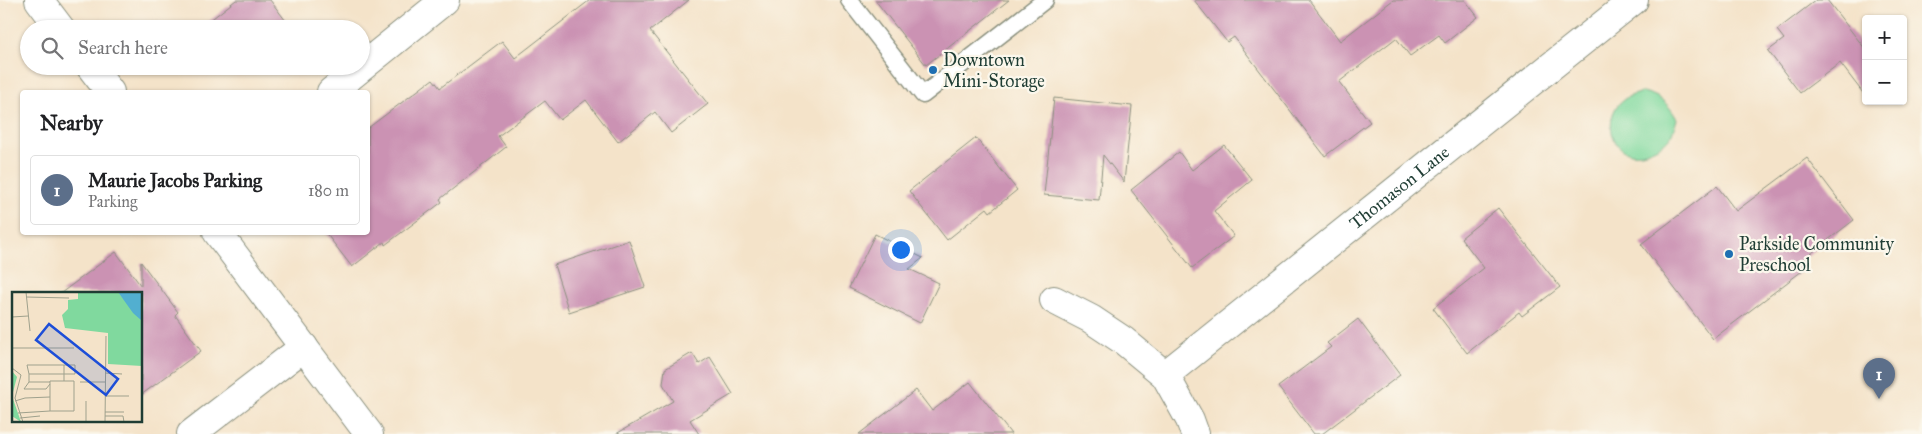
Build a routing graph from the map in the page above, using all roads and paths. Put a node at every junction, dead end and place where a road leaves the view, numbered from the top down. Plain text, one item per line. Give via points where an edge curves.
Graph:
1 (39, 0) edge
2 (445, 0) edge
3 (849, 0) edge
4 (1045, 0) edge
5 (1634, 0) edge
6 (54, 20) edge
7 (370, 61) edge
8 (97, 75) edge
9 (352, 75) edge
10 (108, 90) edge
11 (333, 90) edge
12 (219, 235) edge
13 (1054, 300) dead end
14 (304, 347) junction
15 (1165, 375) junction
16 (191, 434) edge
17 (369, 434) edge
18 (1195, 434) edge

1 - 6 street
2 - 7 street
3 - 4 lane via 923,95
5 - 15 street, Thomason Lane
8 - 10 street
9 - 11 street
12 - 14 street
13 - 15 street via 1124,341
14 - 16 street
14 - 17 street
15 - 18 street

